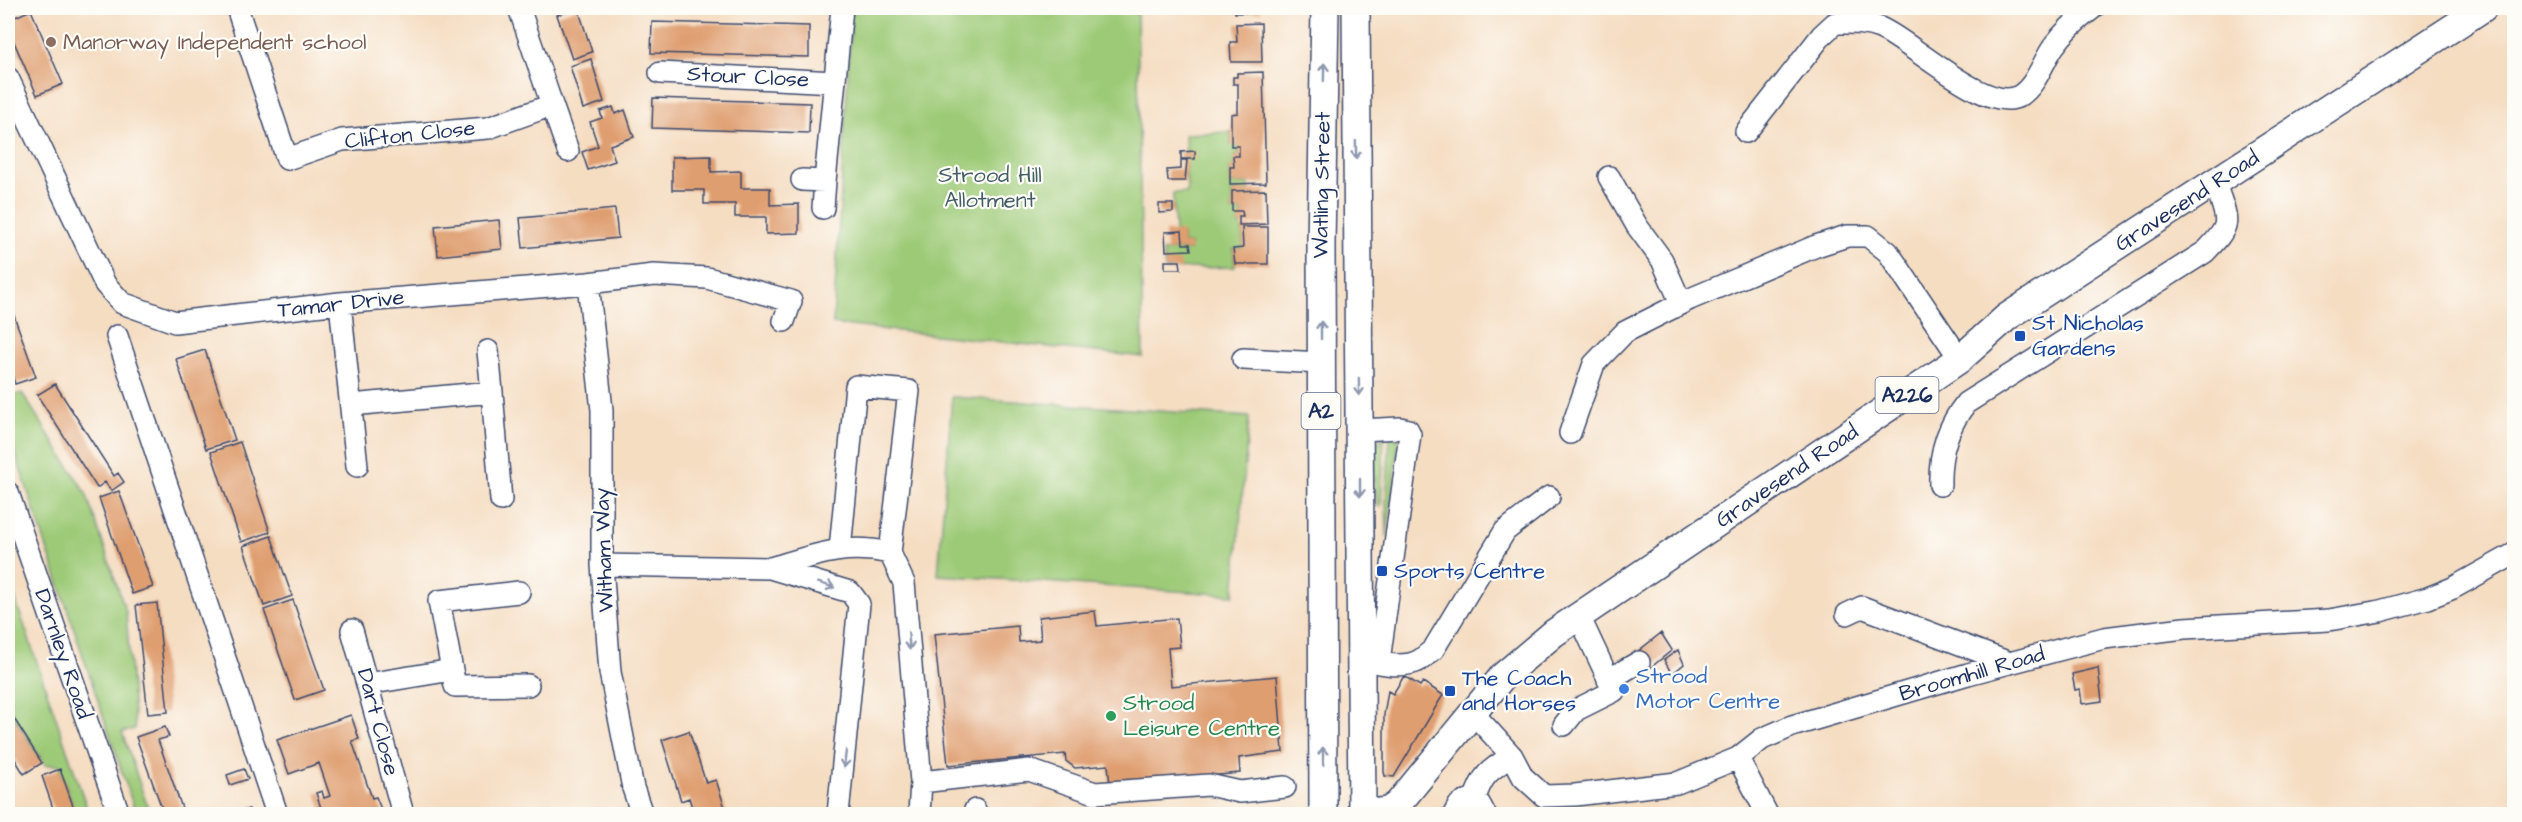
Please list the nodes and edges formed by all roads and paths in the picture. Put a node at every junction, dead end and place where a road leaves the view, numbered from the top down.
1 (237, 8) edge
2 (519, 8) edge
3 (842, 8) edge
4 (1325, 8) edge
5 (1356, 8) edge
6 (2093, 8) edge
7 (2483, 8) edge
8 (660, 72) dead end
9 (8, 78) edge
10 (835, 82) junction
11 (552, 105) junction
12 (1746, 132) dead end
13 (568, 151) dead end
14 (1609, 177) dead end
15 (802, 180) dead end
16 (825, 181) junction
17 (2215, 183) junction
18 (1357, 204) junction
19 (823, 208) dead end
20 (588, 283) junction
21 (339, 303) junction
22 (1681, 303) junction
23 (784, 321) dead end
24 (117, 336) dead end
25 (488, 351) dead end
26 (1243, 359) dead end
27 (1960, 359) junction
28 (1322, 363) junction
29 (492, 392) junction
30 (351, 405) junction
31 (1360, 430) junction
32 (1570, 433) dead end
33 (357, 466) dead end
34 (1940, 485) dead end
35 (8, 493) edge
36 (1549, 498) dead end
37 (501, 500) dead end
38 (840, 549) junction
39 (890, 553) junction
40 (2514, 554) edge
41 (602, 565) junction
42 (770, 568) junction
43 (519, 592) dead end
44 (1847, 615) dead end
45 (1579, 616) junction
46 (352, 630) dead end
47 (1322, 647) junction
48 (1639, 662) dead end
49 (1367, 663) junction
50 (2010, 663) junction
51 (452, 670) junction
52 (1608, 680) junction
53 (367, 684) junction
54 (528, 685) dead end
55 (1472, 712) junction
56 (1564, 725) dead end
57 (1512, 756) junction
58 (1738, 759) junction
59 (921, 782) junction
60 (1285, 786) dead end
61 (1480, 808) edge
62 (119, 814) edge
63 (277, 814) edge
64 (403, 814) edge
65 (642, 814) edge
66 (838, 814) edge
67 (919, 814) edge
68 (1323, 814) edge
69 (1362, 814) edge
70 (1454, 814) edge
71 (1767, 814) edge

1 - 11 street, Clifton Close
2 - 11 street
3 - 10 street, Stour Close
28 -> 4 main road, Watling Street / A2
5 -> 18 main road, Watling Street / A2
6 - 12 street
7 - 17 main road, Gravesend Road / A226
8 - 10 street, Stour Close
9 - 21 street, Tamar Drive
10 - 16 street, Stour Close
11 - 13 street
14 - 22 street
15 - 16 street
16 - 19 street, Stour Close
17 - 27 main road, Gravesend Road / A226
17 - 34 street
18 - 28 main road, Watling Street
18 -> 31 main road, Watling Street / A2
20 - 21 street, Tamar Drive
20 - 23 street, Tamar Drive
20 - 41 street, Witham Way
21 - 30 street
22 - 27 street
22 - 32 street
24 - 63 street
25 - 29 street
26 - 28 street
27 - 45 main road, Gravesend Road / A226
28 - 47 main road, Watling Street / A2
29 - 30 street
29 - 37 street
30 - 33 street
31 - 47 main road, Watling Street
31 -> 49 main road, Watling Street / A2
31 - 49 street, Watling Street
35 - 62 street, Darnley Road
36 - 49 street
38 - 39 street
38 - 39 street
38 - 42 street
39 -> 59 street
40 - 50 street, Broomhill Road
41 - 42 street
41 - 65 street, Witham Way
42 -> 66 street
43 - 51 street
44 - 50 street
45 - 52 street
45 - 55 main road, Gravesend Road / A226
46 - 53 street, Dart Close
68 -> 47 main road, Watling Street / A2
48 - 52 street
49 - 69 main road, Watling Street / A2
50 - 58 street, Broomhill Road
51 - 53 street
51 - 54 street
52 - 56 street
53 - 64 street, Dart Close
55 - 57 street, Broomhill Road
55 - 69 main road, Gravesend Road / A226
57 - 58 street, Broomhill Road
57 - 61 street
58 - 71 street
59 - 60 street
59 - 67 street
61 - 70 street

